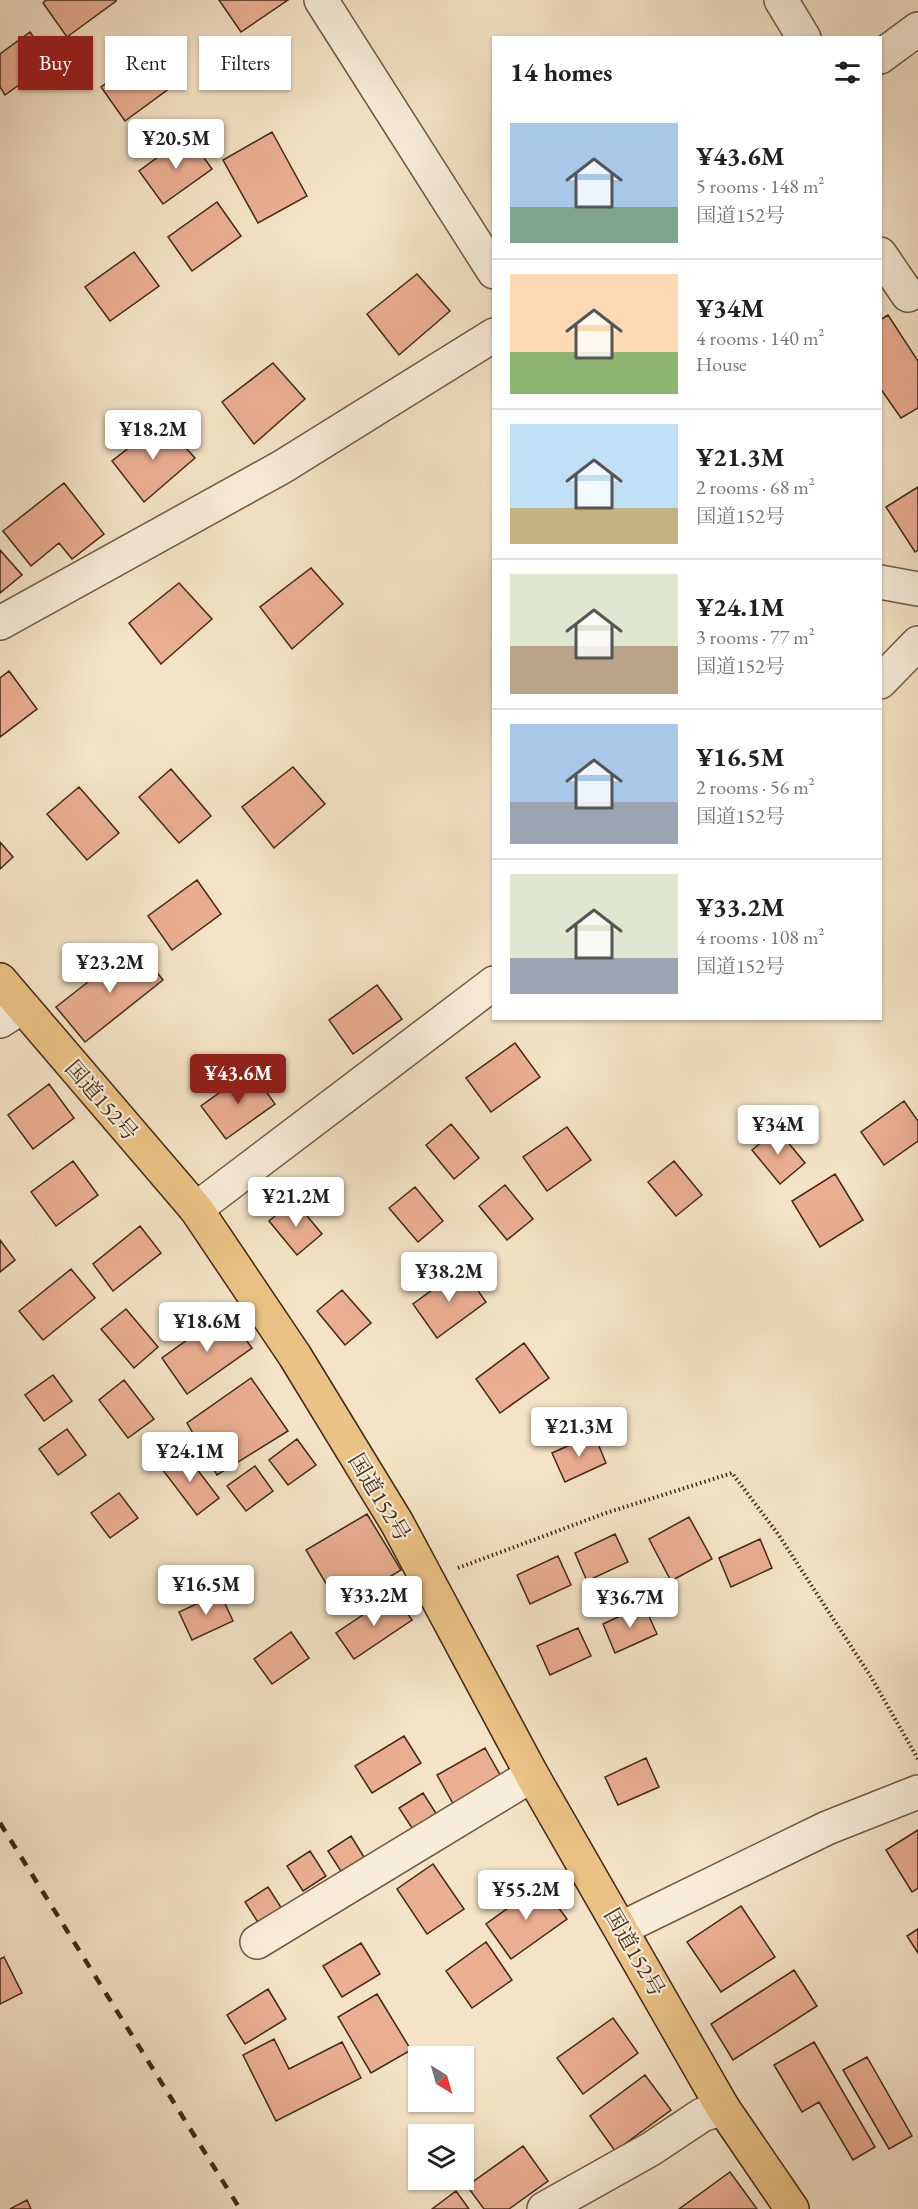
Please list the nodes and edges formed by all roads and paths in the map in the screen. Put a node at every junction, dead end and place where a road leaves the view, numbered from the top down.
1 (321, 0) edge
2 (781, 0) edge
3 (918, 29) edge
4 (803, 36) edge
5 (882, 56) edge
6 (882, 257) edge
7 (492, 269) edge
8 (908, 295) dead end
9 (492, 336) edge
10 (882, 582) edge
11 (918, 589) edge
12 (0, 622) edge
13 (918, 643) edge
14 (882, 680) edge
15 (0, 980) edge
16 (492, 985) edge
17 (11, 1014) edge
18 (196, 1209) junction
19 (427, 1579) junction
20 (918, 1760) edge
21 (532, 1775) junction
22 (918, 1792) edge
23 (622, 1929) junction
24 (257, 1942) dead end
25 (723, 2108) junction
26 (544, 2209) edge
27 (792, 2209) edge

1 - 7 street
2 - 4 street
3 - 5 street
6 - 8 street
9 - 12 street
10 - 11 street
13 - 14 street
15 - 17 highway, 国道152号
16 - 18 street
17 - 18 highway, 国道152号
18 - 19 highway, 国道152号
19 - 20 path
19 - 21 highway, 国道152号
21 - 23 highway, 国道152号
21 - 24 street
22 - 23 street
23 - 25 highway, 国道152号
25 - 26 street
25 - 27 highway, 国道152号

